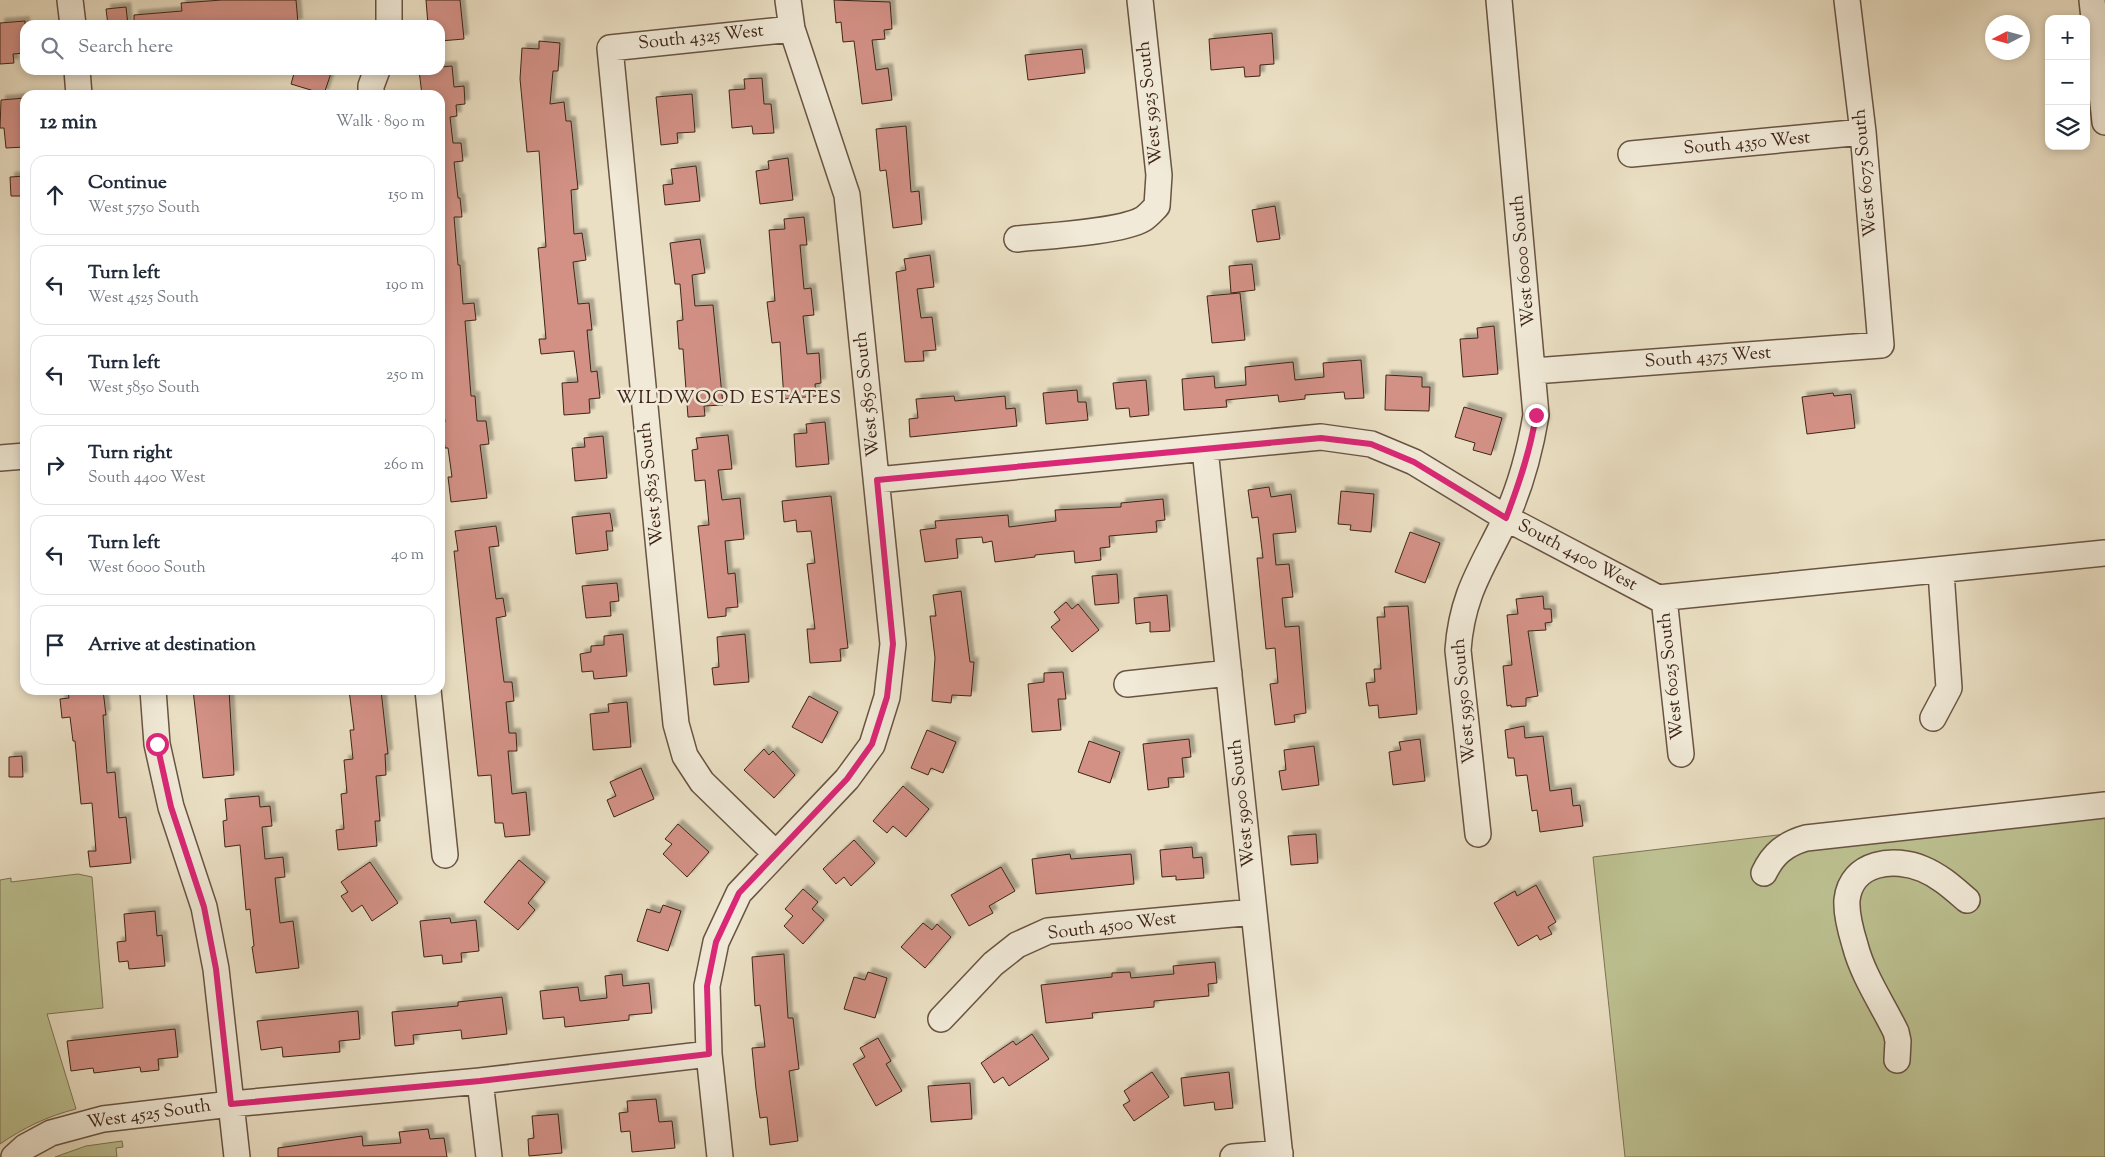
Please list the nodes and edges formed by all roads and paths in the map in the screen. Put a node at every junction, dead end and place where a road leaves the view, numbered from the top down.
1 (70, 0) edge
2 (389, 0) edge
3 (788, 0) edge
4 (1140, 0) edge
5 (1499, 0) edge
6 (1847, 0) edge
7 (2092, 0) edge
8 (72, 20) edge
9 (389, 20) edge
10 (792, 29) junction
11 (610, 48) joint
12 (78, 75) edge
13 (375, 75) edge
14 (79, 90) edge
15 (371, 90) edge
16 (2105, 122) edge
17 (1863, 132) junction
18 (1631, 154) dead end
19 (1017, 239) dead end
20 (1882, 345) joint
21 (1534, 371) junction
22 (1205, 448) junction
23 (20, 456) edge
24 (0, 458) edge
25 (877, 480) junction
26 (1506, 518) junction
27 (2105, 554) edge
28 (1941, 572) junction
29 (1664, 598) junction
30 (1229, 673) junction
31 (1128, 684) dead end
32 (153, 695) edge
33 (429, 695) edge
34 (1933, 718) dead end
35 (1681, 754) dead end
36 (2105, 805) edge
37 (1478, 834) dead end
38 (445, 854) dead end
39 (776, 854) junction
40 (1764, 873) dead end
41 (1967, 900) dead end
42 (1254, 912) junction
43 (940, 1019) dead end
44 (709, 1054) junction
45 (1897, 1060) dead end
46 (480, 1081) junction
47 (231, 1104) junction
48 (1280, 1155) edge
49 (14, 1157) edge
50 (237, 1157) edge
51 (488, 1157) edge
52 (720, 1157) edge
53 (1233, 1157) edge

1 - 8 street
2 - 9 street
3 - 10 street, West 5850 South
4 - 19 street, West 5925 South
5 - 21 street, West 6000 South
6 - 17 street, West 6075 South
7 - 16 street
10 - 11 street, South 4325 West
10 - 25 street, West 5850 South
11 - 39 street, West 5825 South
12 - 14 street
13 - 15 street
17 - 18 street, South 4350 West
17 - 20 street, West 6075 South
20 - 21 street, South 4375 West
21 - 26 street, West 6000 South
22 - 25 street, South 4400 West
22 - 26 street, South 4400 West
22 - 30 street, West 5900 South
23 - 24 street
25 - 39 street, West 5850 South
26 - 29 street, South 4400 West
26 - 37 street, West 5950 South
27 - 28 street, South 4400 West
28 - 29 street, South 4400 West
28 - 34 street
29 - 35 street, West 6025 South
30 - 31 street
30 - 42 street, West 5900 South
32 - 47 street
33 - 38 street
36 - 40 street
39 - 44 street, West 5850 South
41 - 45 street
42 - 43 street, South 4500 West
42 - 48 street, West 5900 South
44 - 46 street, West 4525 South
44 - 52 street, West 5850 South
46 - 47 street, West 4525 South
46 - 51 street
47 - 49 street, West 4525 South
47 - 50 street
48 - 53 street

